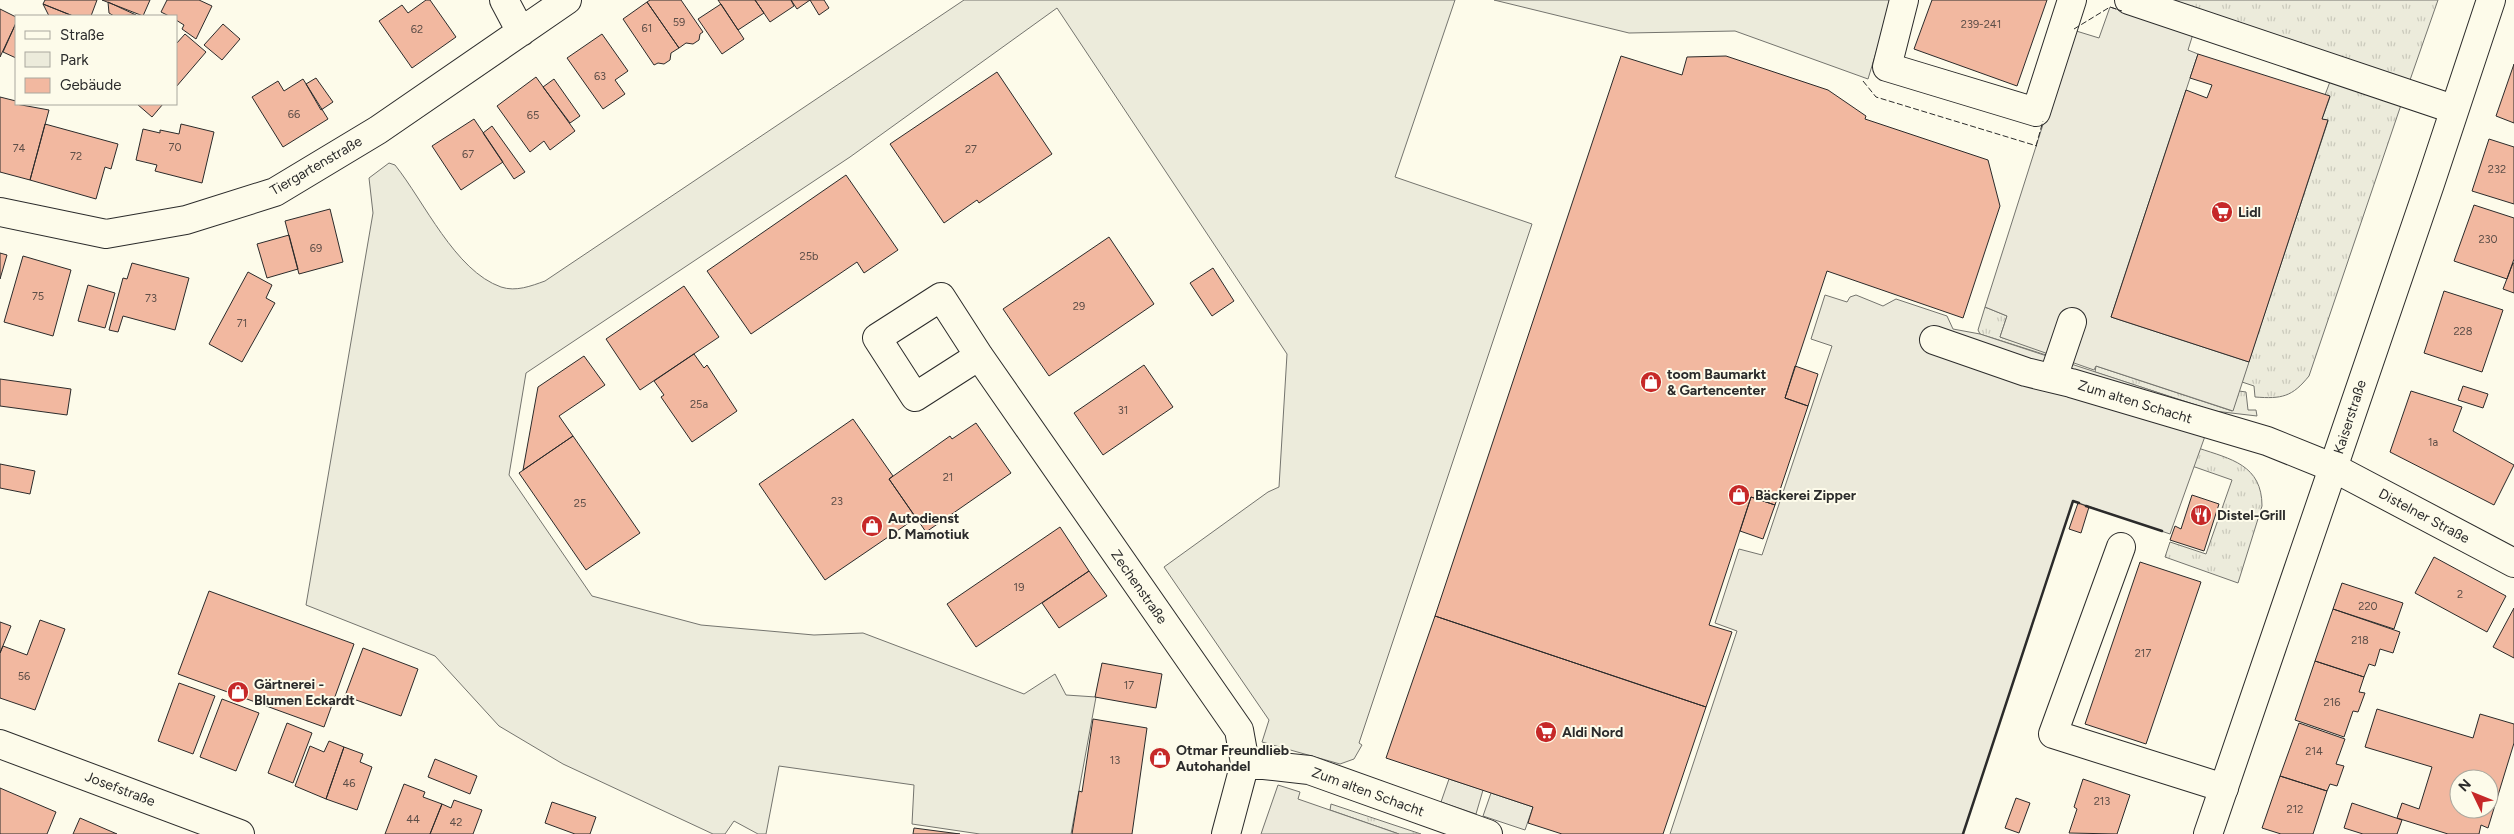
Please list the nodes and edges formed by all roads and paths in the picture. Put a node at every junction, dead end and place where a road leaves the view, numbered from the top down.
1 (504, 0) edge
2 (567, 0) edge
3 (1904, 0) edge
4 (2072, 0) edge
5 (2129, 0) edge
6 (2490, 0) edge
7 (520, 32) junction
8 (2453, 109) junction
9 (0, 212) edge
10 (2072, 322) dead end
11 (1934, 340) dead end
12 (979, 356) dead end
13 (2053, 378) junction
14 (2334, 468) junction
15 (2121, 547) dead end
16 (2514, 563) edge
17 (0, 746) edge
18 (1245, 763) junction
19 (2224, 788) junction
20 (240, 834) edge
21 (1226, 834) edge
22 (1488, 834) edge
23 (2208, 834) edge

1 - 7 street
2 - 7 street, Tiergartenstraße
3 - 4 street
5 - 8 street
6 - 8 street, Kaiserstraße
7 - 9 street, Tiergartenstraße
8 - 14 street, Kaiserstraße
10 - 13 street
11 - 13 street, Zum alten Schacht
12 - 18 street, Zechenstraße
13 - 14 street, Zum alten Schacht
14 - 16 street, Distelner Straße
14 - 19 street, Kaiserstraße
15 - 19 street
17 - 20 street, Josefstraße
18 - 21 street, Zechenstraße
18 - 22 street, Zum alten Schacht
19 - 23 street, Kaiserstraße

